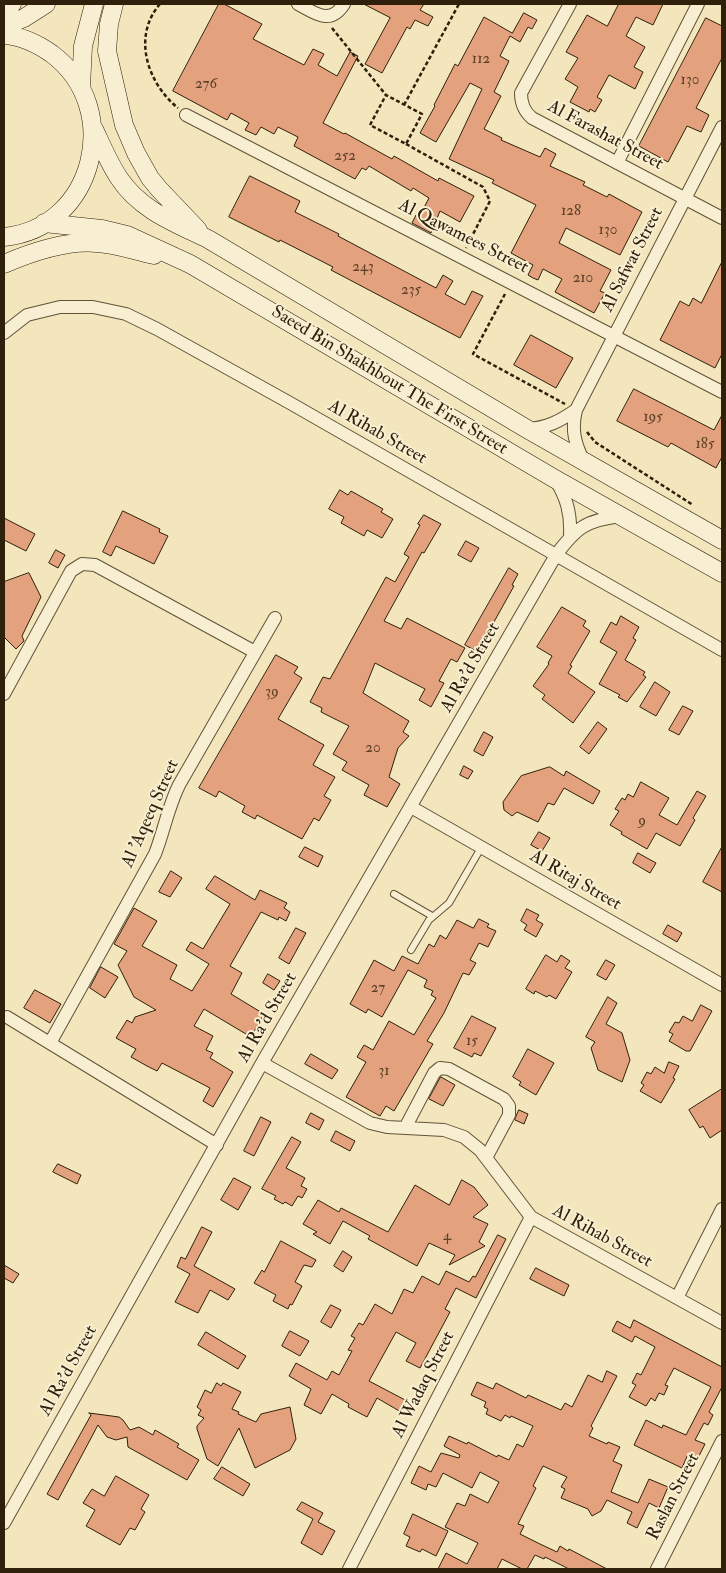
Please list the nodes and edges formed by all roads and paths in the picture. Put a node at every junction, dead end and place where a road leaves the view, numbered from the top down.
1 (12, 4) edge
2 (46, 4) edge
3 (94, 4) edge
4 (114, 4) edge
5 (160, 4) edge
6 (298, 4) edge
7 (344, 4) edge
8 (459, 4) edge
9 (570, 4) edge
10 (698, 4) edge
11 (4, 7) edge
12 (326, 16) junction
13 (4, 26) edge
14 (4, 35) edge
15 (82, 86) junction
16 (386, 95) junction
17 (404, 104) junction
18 (186, 115) joint
19 (722, 127) edge
20 (94, 129) junction
21 (406, 144) junction
22 (617, 162) junction
23 (685, 198) junction
24 (722, 218) edge
25 (44, 223) junction
26 (7, 237) edge
27 (208, 239) junction
28 (462, 256) junction
29 (4, 264) edge
30 (190, 264) junction
31 (4, 333) edge
32 (614, 335) junction
33 (722, 392) edge
34 (576, 410) junction
35 (527, 429) junction
36 (584, 462) junction
37 (555, 479) junction
38 (621, 516) junction
39 (570, 536) junction
40 (722, 540) edge
41 (556, 555) junction
42 (722, 573) edge
43 (275, 618) dead end
44 (722, 650) edge
45 (255, 652) junction
46 (4, 694) edge
47 (411, 807) junction
48 (482, 848) junction
49 (394, 894) dead end
50 (432, 916) junction
51 (411, 950) dead end
52 (722, 985) edge
53 (7, 1017) dead end
54 (50, 1042) junction
55 (262, 1063) junction
56 (406, 1128) junction
57 (217, 1145) junction
58 (486, 1158) junction
59 (722, 1209) edge
60 (531, 1217) junction
61 (677, 1298) junction
62 (722, 1323) edge
63 (722, 1441) edge
64 (4, 1522) edge
65 (349, 1569) edge
66 (657, 1569) edge

1 - 11 main road
2 - 13 main road
3 - 15 main road
4 - 27 main road
5 - 18 path
6 - 12 street
7 - 12 street
8 - 17 path
9 - 22 street, Al Farashat Street
10 - 22 street
12 - 16 path
14 - 15 main road
15 - 20 main road
16 - 17 path
16 - 21 path
17 - 21 path
18 - 28 street, Al Qawamees Street
19 - 23 street, Al Safwat Street
20 - 25 main road
20 - 27 main road, Saeed Bin Shakhbout The First Street
21 - 28 path
22 - 23 street, Al Farashat Street
23 - 24 street, Al Farashat Street
23 - 32 street, Al Safwat Street
25 - 26 main road
25 - 30 main road, Saeed Bin Shakhbout The First Street
27 - 35 main road, Saeed Bin Shakhbout The First Street
28 - 32 street, Al Qawamees Street
29 - 30 main road
30 - 37 main road, Saeed Bin Shakhbout The First Street
31 - 41 street, Al Rihab Street
32 - 33 street, Al Qawamees Street
32 - 34 street, Al Safwat Street
34 - 35 street
34 - 36 street, Al Safwat Street
35 - 36 main road, Saeed Bin Shakhbout The First Street
36 - 40 main road, Saeed Bin Shakhbout The First Street
37 - 38 main road, Saeed Bin Shakhbout The First Street
37 - 39 street
38 - 39 street, Al Ra'd Street
38 - 42 main road, Saeed Bin Shakhbout The First Street
39 - 41 street, Al Ra'd Street
41 - 44 street, Al Rihab Street
41 - 47 street, Al Ra'd Street
43 - 45 street, Al 'Aqeeq Street
45 - 46 street
45 - 54 street, Al 'Aqeeq Street
47 - 48 street, Al Ritaj Street
47 - 55 street, Al Ra'd Street
48 - 50 lane
48 - 52 street, Al Ritaj Street
49 - 50 lane
50 - 51 lane
53 - 54 street
54 - 57 street
55 - 56 street, Al Rihab Street
55 - 57 street, Al Ra'd Street
56 - 58 street, Al Rihab Street
56 - 58 street
57 - 64 street, Al Ra'd Street
58 - 60 street, Al Rihab Street
59 - 61 street
60 - 61 street, Al Rihab Street
60 - 65 street, Al Wadaq Street
61 - 62 street, Al Rihab Street
63 - 66 street, Raslan Street

